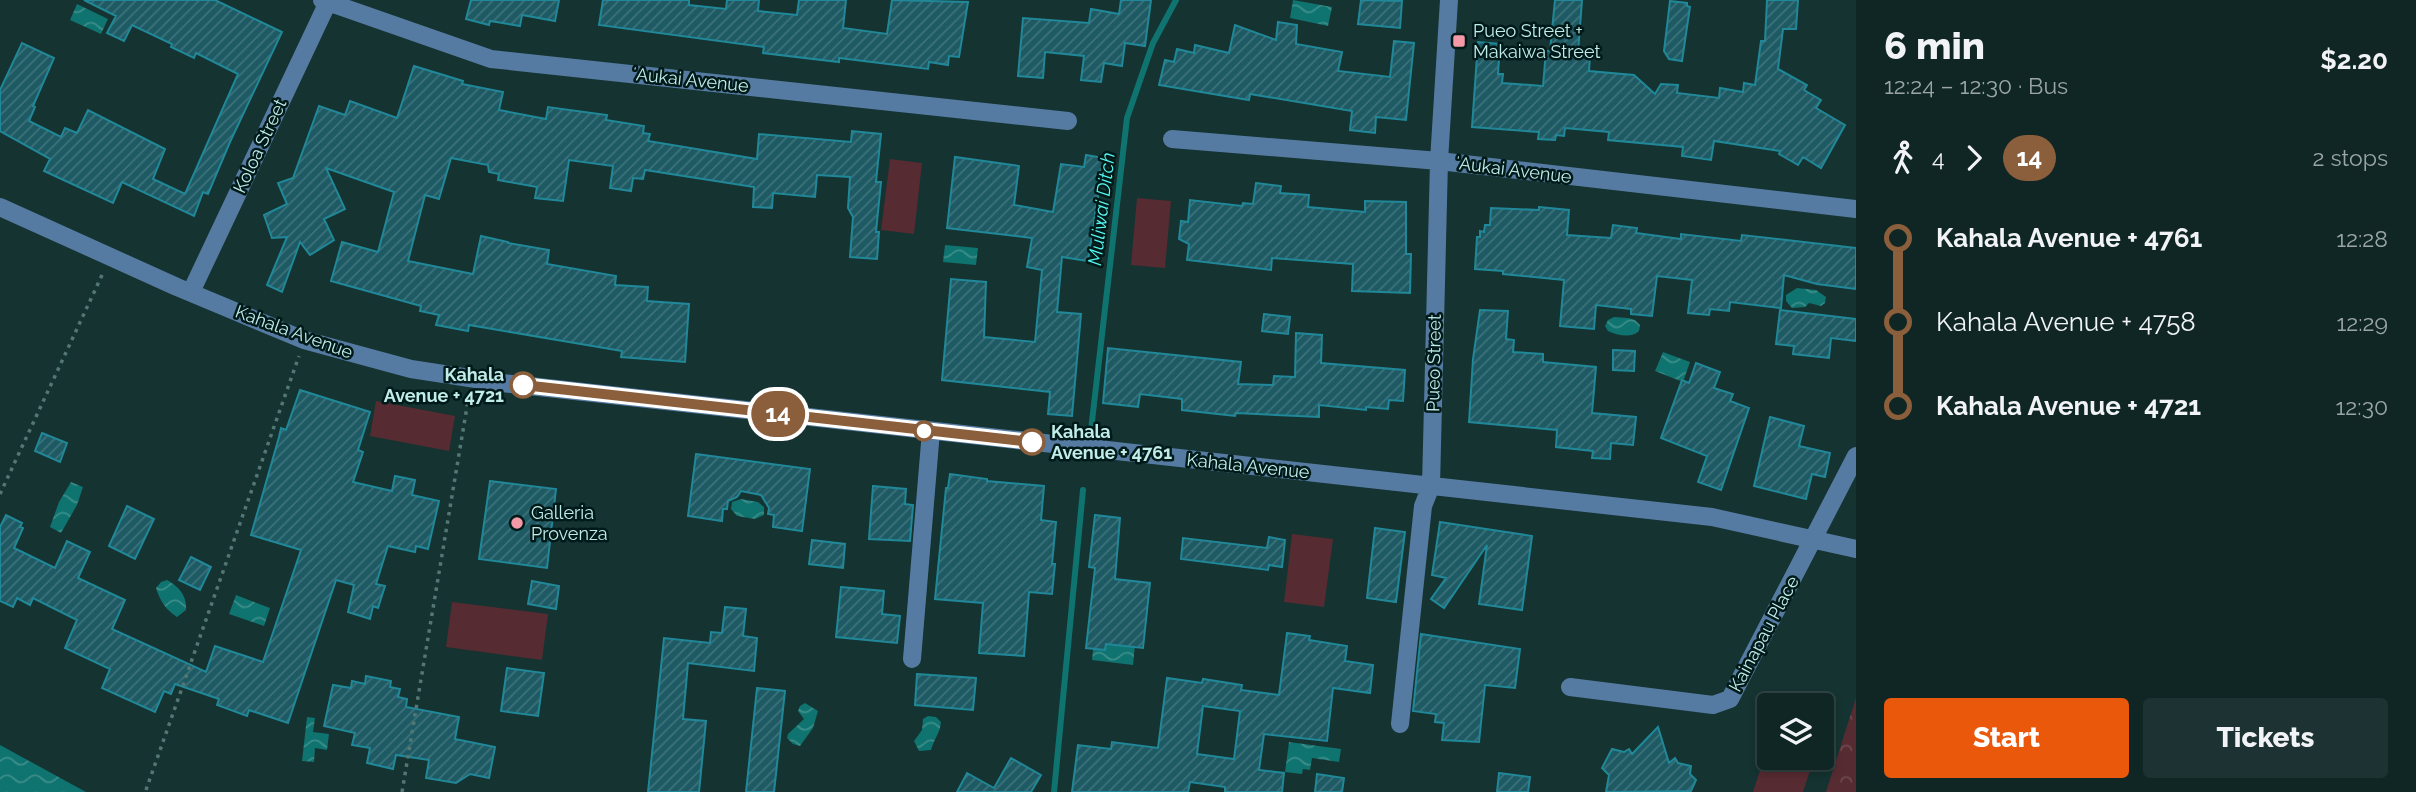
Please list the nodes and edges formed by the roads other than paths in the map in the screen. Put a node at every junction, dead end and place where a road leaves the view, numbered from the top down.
1 (1449, 0) edge
2 (326, 1) edge
3 (1068, 121) dead end
4 (1171, 138) dead end
5 (1439, 161) junction
6 (0, 207) edge
7 (1856, 209) edge
8 (191, 292) junction
9 (931, 431) junction
10 (1856, 456) edge
11 (1431, 486) junction
12 (1814, 538) junction
13 (1856, 549) edge
14 (912, 659) dead end
15 (1570, 687) dead end
16 (1400, 724) dead end

1 - 5 street, Pueo Street
2 - 3 street, ʻAukai Avenue
2 - 8 street, Koloa Street
4 - 5 street, ʻAukai Avenue
5 - 7 street, ʻAukai Avenue
5 - 11 street, Pueo Street
6 - 8 street, Kahala Avenue
8 - 9 street, Kahala Avenue
9 - 11 street, Kahala Avenue
9 - 14 street
10 - 12 street, Kainapau Place
11 - 12 street, Kahala Avenue
11 - 16 street, Pueo Street
12 - 13 street, Kahala Avenue
12 - 15 street, Kainapau Place

